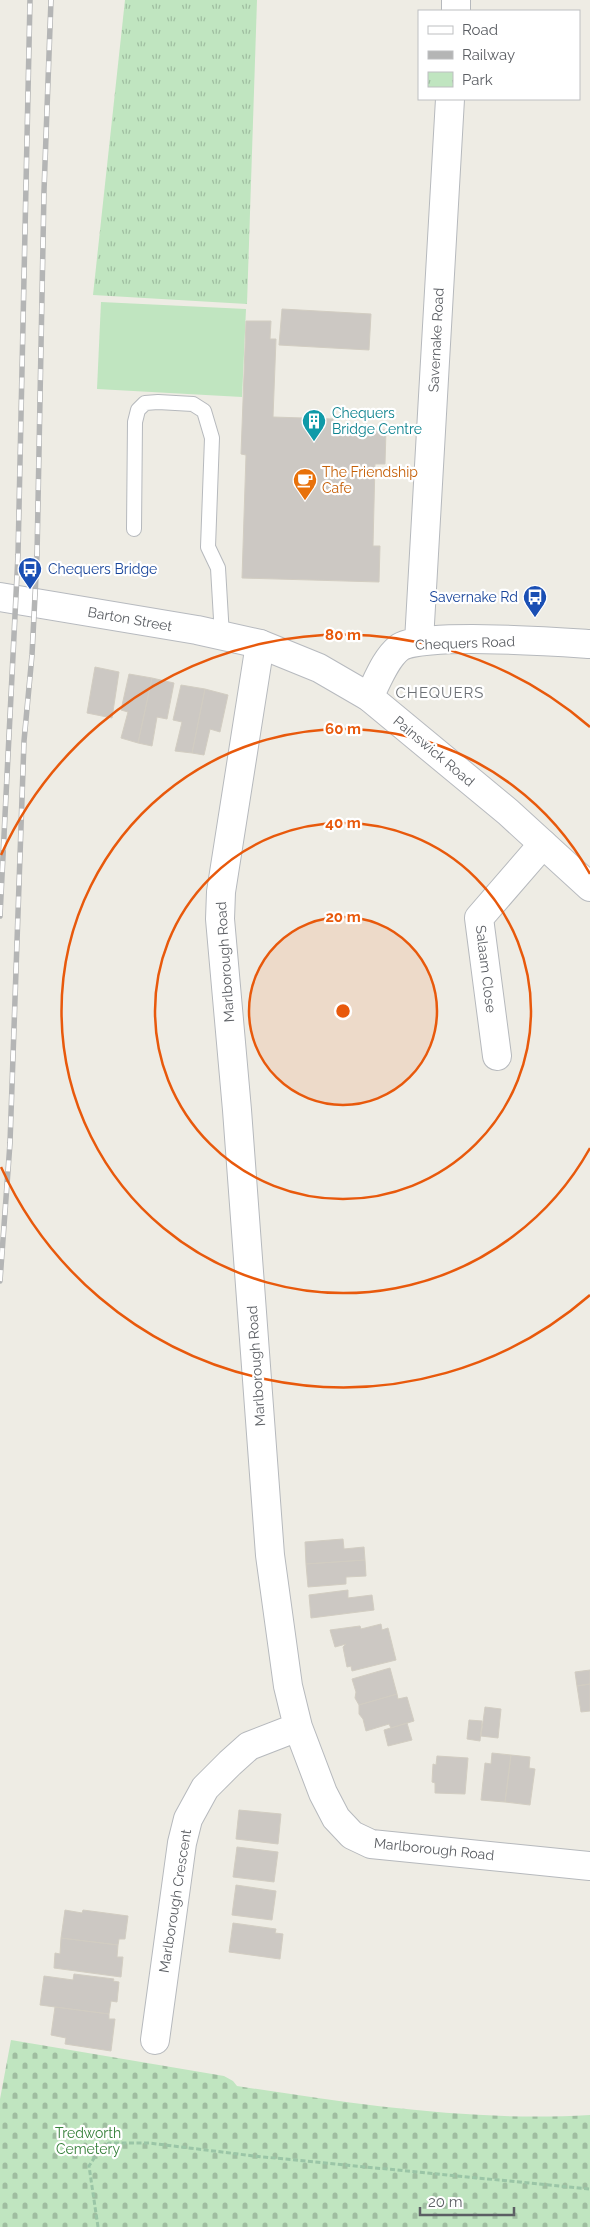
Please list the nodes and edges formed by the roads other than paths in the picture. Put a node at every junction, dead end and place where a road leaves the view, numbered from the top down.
1 (450, 100) edge
2 (134, 529) dead end
3 (0, 597) edge
4 (222, 636) junction
5 (419, 641) junction
6 (260, 644) junction
7 (590, 644) edge
8 (369, 697) junction
9 (543, 844) junction
10 (590, 887) edge
11 (497, 1056) dead end
12 (298, 1727) junction
13 (590, 1866) edge
14 (155, 2040) dead end

1 - 5 street, Savernake Road
2 - 4 lane
3 - 4 street, Barton Street
4 - 6 street, Barton Street
5 - 7 street, Chequers Road
5 - 8 street, Chequers Road
6 - 8 street, Painswick Road
6 - 12 street, Marlborough Road
8 - 9 street, Painswick Road
9 - 10 street, Painswick Road
9 - 11 street, Salaam Close
12 - 13 street, Marlborough Road
12 - 14 street, Marlborough Crescent

